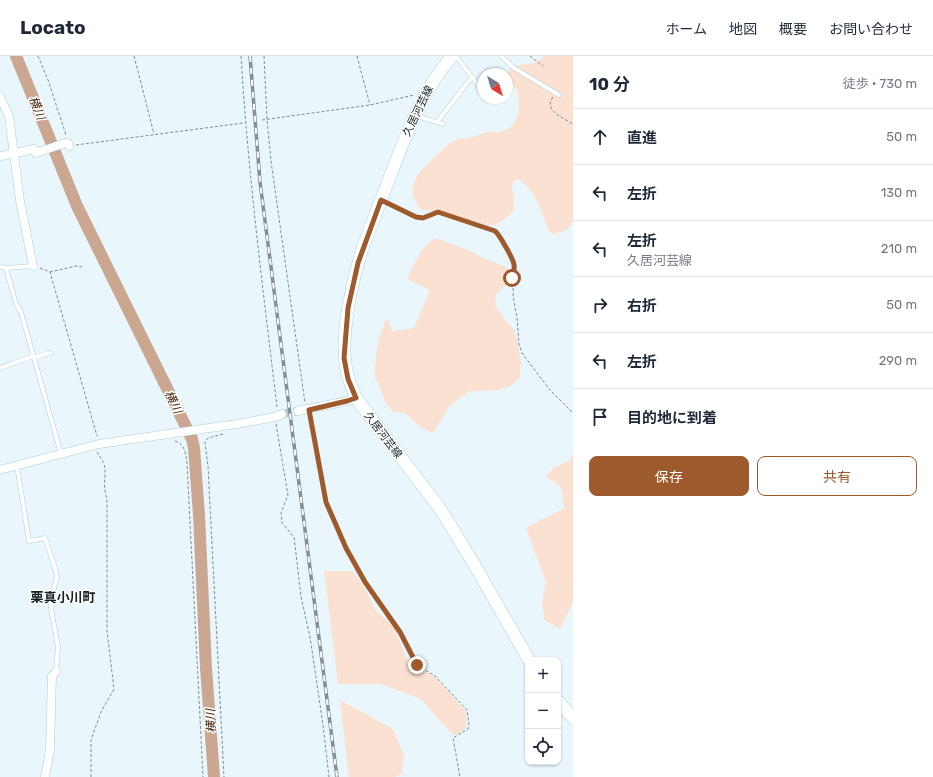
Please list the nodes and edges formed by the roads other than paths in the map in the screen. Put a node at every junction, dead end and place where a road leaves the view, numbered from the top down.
1 (452, 56) edge
2 (456, 56) edge
3 (501, 56) edge
4 (472, 77) junction
5 (477, 84) edge
6 (557, 94) road end
7 (0, 98) edge
8 (414, 115) junction
9 (437, 122) junction
10 (443, 124) dead end
11 (68, 144) road end
12 (15, 153) junction
13 (1, 157) edge
14 (33, 266) joint
15 (0, 267) edge
16 (6, 268) junction
17 (51, 353) dead end
18 (34, 357) junction
19 (0, 368) edge
20 (356, 398) junction
21 (304, 410) tunnel mouth
22 (279, 416) tunnel mouth
23 (61, 454) junction
24 (17, 465) junction
25 (0, 470) edge
26 (527, 657) edge
27 (56, 672) joint
28 (561, 705) edge
29 (573, 718) edge
30 (45, 777) edge

1 - 8 main road, 久居河芸線
2 - 4 lane
3 - 6 lane
4 - 5 lane
4 - 9 lane
7 - 12 street
8 - 9 lane
8 - 20 main road, 久居河芸線
9 - 10 lane
11 - 12 street
12 - 13 street
12 - 14 street
14 - 16 lane
15 - 16 lane
16 - 18 lane
17 - 18 lane
18 - 19 lane
18 - 23 lane
20 - 21 street
20 - 26 main road, 久居河芸線
22 - 23 street
23 - 24 street
24 - 25 street
24 - 27 lane
27 - 30 street
28 - 29 main road

